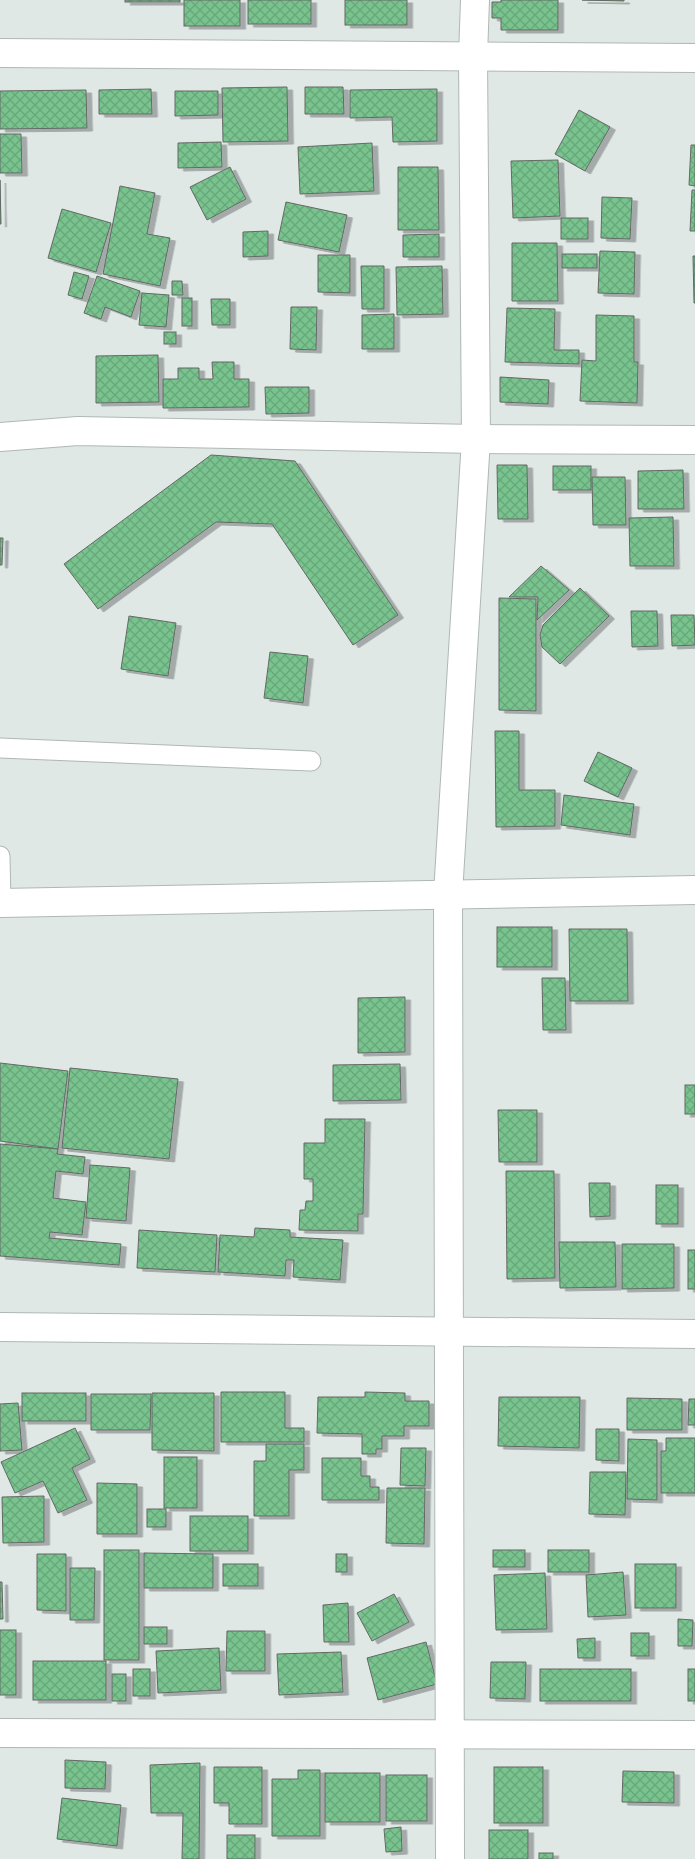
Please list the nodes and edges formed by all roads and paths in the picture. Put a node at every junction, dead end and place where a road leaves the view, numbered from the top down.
1 (475, 0) edge
2 (0, 53) edge
3 (473, 56) junction
4 (695, 58) edge
5 (0, 437) edge
6 (476, 439) junction
7 (695, 440) edge
8 (0, 748) edge
9 (310, 761) dead end
10 (0, 856) edge
11 (695, 890) edge
12 (448, 894) junction
13 (0, 903) edge
14 (0, 1327) edge
15 (449, 1332) junction
16 (695, 1334) edge
17 (0, 1733) edge
18 (450, 1735) junction
19 (695, 1735) edge
20 (450, 1859) edge

1 - 3 street
2 - 3 street
3 - 4 street
3 - 6 street
5 - 6 street
6 - 7 street
6 - 12 street
8 - 9 lane
10 - 13 lane
11 - 12 street
12 - 13 street
12 - 15 street
14 - 15 street
15 - 16 street
15 - 18 street
17 - 18 street
18 - 19 street
18 - 20 street

